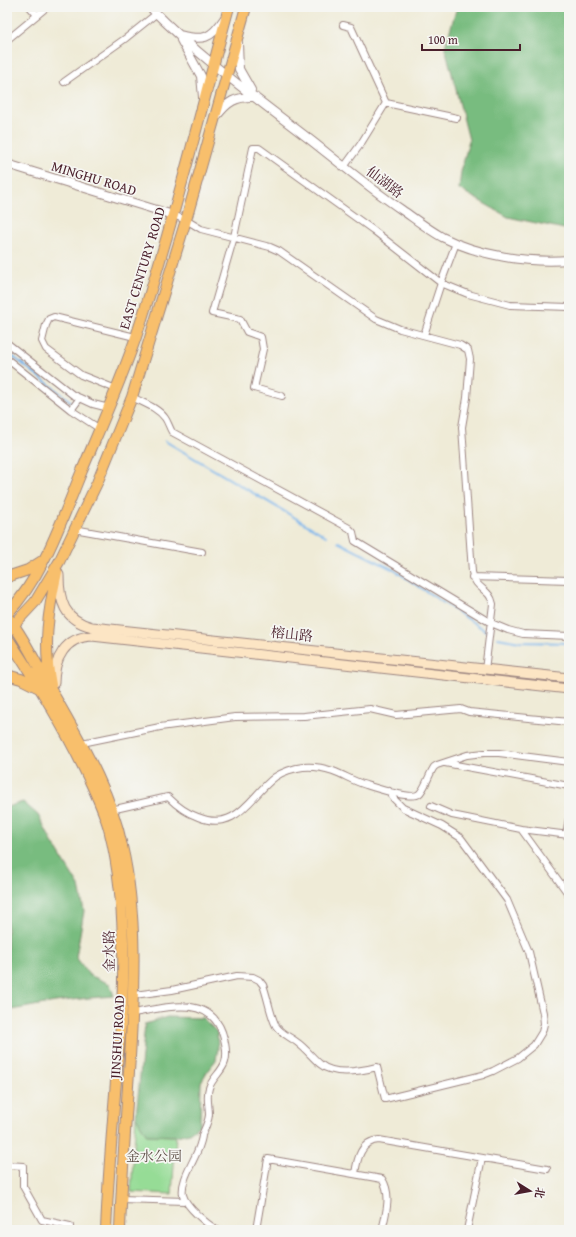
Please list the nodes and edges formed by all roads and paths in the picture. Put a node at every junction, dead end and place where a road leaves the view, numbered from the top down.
1 (30, 7) edge
2 (48, 7) edge
3 (150, 7) edge
4 (246, 7) edge
5 (228, 11) edge
6 (156, 14) junction
7 (37, 16) junction
8 (343, 25) dead end
9 (178, 34) junction
10 (238, 39) junction
11 (7, 40) edge
12 (213, 65) junction
13 (227, 76) junction
14 (64, 82) dead end
15 (256, 97) junction
16 (203, 101) junction
17 (386, 103) junction
18 (216, 117) junction
19 (457, 118) dead end
20 (7, 164) edge
21 (344, 167) junction
22 (173, 215) junction
23 (186, 220) junction
24 (234, 237) junction
25 (456, 243) junction
26 (569, 260) edge
27 (441, 283) junction
28 (569, 307) edge
29 (424, 335) junction
30 (135, 338) junction
31 (7, 343) edge
32 (7, 359) edge
33 (116, 389) junction
34 (282, 396) dead end
35 (80, 398) junction
36 (132, 398) junction
37 (109, 408) junction
38 (71, 410) junction
39 (100, 429) junction
40 (74, 529) junction
41 (202, 552) dead end
42 (44, 560) junction
43 (59, 562) junction
44 (472, 576) junction
45 (7, 577) edge
46 (569, 580) edge
47 (7, 615) edge
48 (491, 623) junction
49 (11, 629) edge
50 (569, 636) edge
51 (7, 637) edge
52 (485, 670) junction
53 (7, 675) edge
54 (569, 678) edge
55 (39, 688) junction
56 (569, 688) edge
57 (54, 695) junction
58 (569, 722) edge
59 (82, 743) junction
60 (569, 762) edge
61 (443, 763) junction
62 (569, 786) edge
63 (389, 791) junction
64 (432, 806) dead end
65 (111, 810) junction
66 (569, 818) edge
67 (521, 829) junction
68 (567, 835) edge
69 (569, 895) edge
70 (134, 995) junction
71 (133, 1012) junction
72 (482, 1158) junction
73 (7, 1165) edge
74 (547, 1169) dead end
75 (355, 1174) junction
76 (121, 1199) junction
77 (186, 1201) junction
78 (70, 1230) edge
79 (106, 1230) edge
80 (120, 1230) edge
81 (217, 1230) edge
82 (256, 1230) edge
83 (382, 1230) edge
84 (467, 1230) edge

1 - 7 street
2 - 7 street
3 - 6 street, 仙湖路
4 - 10 main road, EAST CENTURY ROAD
5 - 9 street
5 - 12 main road, EAST CENTURY ROAD
6 - 9 street, 仙湖路
6 - 14 street
7 - 11 street
8 - 17 street
9 - 12 street, 仙湖路
9 - 16 street
10 - 13 main road, EAST CENTURY ROAD
10 - 15 street
12 - 13 street, 仙湖路
12 - 16 main road, EAST CENTURY ROAD
13 - 15 street, 仙湖路
13 - 18 main road, EAST CENTURY ROAD
15 - 18 street
15 - 21 street, 仙湖路
16 - 22 main road, EAST CENTURY ROAD
17 - 19 street
17 - 21 street
18 - 23 main road, EAST CENTURY ROAD
20 - 22 street, MINGHU ROAD
21 - 25 street, 仙湖路
22 - 23 street
22 - 30 main road, EAST CENTURY ROAD
23 - 24 street
23 - 36 main road, EAST CENTURY ROAD
24 - 27 street
24 - 29 street
24 - 34 street
25 - 26 street, 仙湖路
25 - 27 street
27 - 28 street
27 - 29 street
29 - 44 street
30 - 33 main road, EAST CENTURY ROAD
30 - 33 street
31 - 35 street
32 - 38 street
33 - 37 main road, EAST CENTURY ROAD
35 - 37 street
35 - 38 street
36 - 40 main road, EAST CENTURY ROAD
36 - 48 street
37 - 39 main road, EAST CENTURY ROAD
38 - 39 street
39 - 42 main road, EAST CENTURY ROAD
40 - 41 street
40 - 43 main road, EAST CENTURY ROAD
42 - 45 main road
42 - 47 main road, EAST CENTURY ROAD
43 - 49 main road
43 - 52 main road, 榕山路
43 - 57 main road
44 - 46 street
44 - 48 street
47 - 49 main road, JINSHUI ROAD
48 - 50 street
48 - 52 street
49 - 57 main road, JINSHUI ROAD
51 - 55 main road, 金水路
52 - 54 main road, 榕山路
53 - 55 main road
55 - 79 main road, 金水路
56 - 57 main road, 榕山路
57 - 59 main road, JINSHUI ROAD
58 - 59 street
59 - 65 main road, JINSHUI ROAD
60 - 61 street
61 - 62 street
61 - 63 street
63 - 65 street
63 - 70 street
64 - 67 street
65 - 70 main road, JINSHUI ROAD
66 - 68 street
67 - 68 street
67 - 69 street
70 - 71 main road, JINSHUI ROAD
71 - 76 main road, JINSHUI ROAD
71 - 77 street
72 - 74 street
72 - 75 street
72 - 84 street
73 - 78 street
75 - 82 street
75 - 83 street
76 - 77 street
76 - 80 main road, JINSHUI ROAD
77 - 81 street

